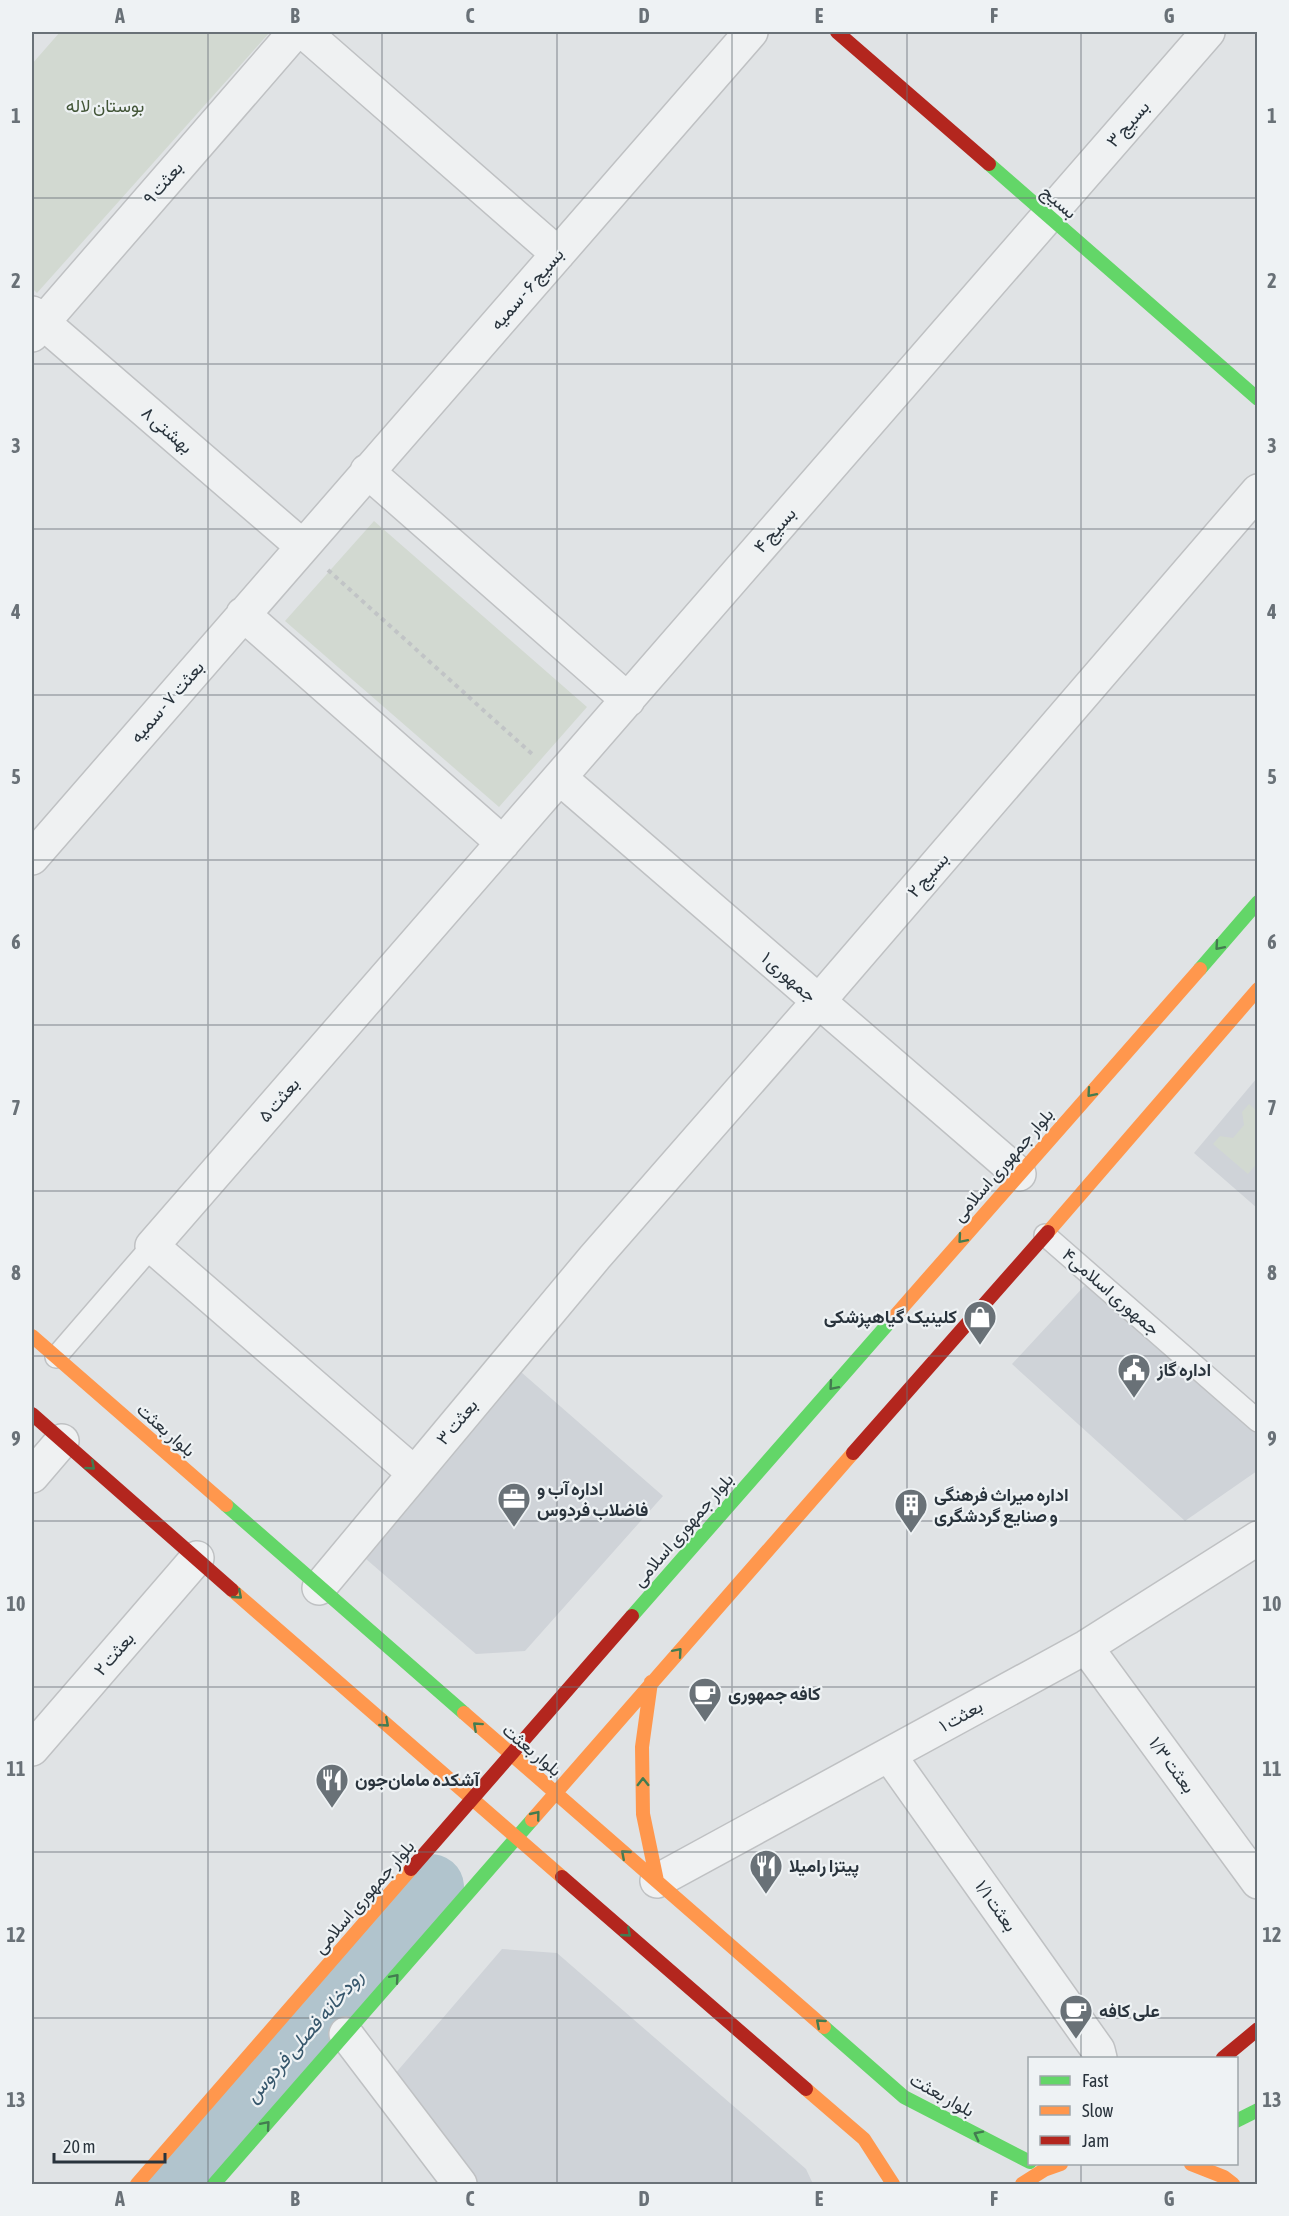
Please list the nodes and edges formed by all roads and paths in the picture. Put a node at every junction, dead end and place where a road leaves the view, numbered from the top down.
1 (295, 32) edge
2 (304, 32) edge
3 (752, 32) edge
4 (837, 32) edge
5 (1208, 32) edge
6 (1048, 216) junction
7 (558, 254) junction
8 (35, 323) edge
9 (1257, 399) edge
10 (367, 471) junction
11 (1257, 491) edge
12 (302, 546) junction
13 (243, 614) junction
14 (628, 700) junction
15 (560, 778) junction
16 (503, 843) junction
17 (32, 858) edge
18 (1257, 902) edge
19 (1257, 990) edge
20 (818, 1002) junction
21 (1019, 1174) junction
22 (1045, 1235) junction
23 (152, 1246) junction
24 (595, 1257) joint
25 (32, 1336) edge
26 (56, 1358) junction
27 (32, 1414) edge
28 (1257, 1421) edge
29 (62, 1441) junction
30 (414, 1473) junction
31 (32, 1476) edge
32 (1257, 1538) edge
33 (197, 1558) junction
34 (319, 1588) junction
35 (1086, 1647) junction
36 (651, 1682) junction
37 (32, 1749) edge
38 (510, 1755) junction
39 (889, 1755) junction
40 (555, 1792) junction
41 (473, 1800) junction
42 (517, 1838) junction
43 (657, 1881) junction
44 (1257, 1882) edge
45 (1257, 2029) edge
46 (346, 2034) junction
47 (1100, 2057) edge
48 (1224, 2057) edge
49 (1257, 2110) edge
50 (1238, 2120) edge
51 (1028, 2161) edge
52 (1035, 2165) edge
53 (1196, 2165) edge
54 (137, 2184) edge
55 (214, 2184) edge
56 (460, 2184) edge
57 (893, 2184) edge
58 (1022, 2184) edge
59 (1233, 2184) edge

1 - 8 street, بعثت ۹
2 - 7 street
3 - 7 street, بسیج ۶ - سمیه
4 - 6 main road, بسیج
5 - 6 street, بسیج ۳
6 - 9 main road, بسیج
6 - 14 street, بسیج ۴
7 - 10 street, بسیج ۶ - سمیه
8 - 12 street, بهشتی ۸
10 - 12 street, بسیج ۶ - سمیه
10 - 14 street
11 - 20 street, بسیج ۲
12 - 13 street, بعثت ۷ - سمیه
12 - 15 path
13 - 16 street
13 - 17 street, بعثت ۷ - سمیه
14 - 15 street, بسیج ۴
15 - 16 street, بسیج ۴
15 - 20 street, جمهوری ۱
16 - 23 street, بعثت ۵
18 -> 21 main road, بلوار جمهوری اسلامی
19 - 22 main road
20 - 21 street, جمهوری ۱
20 - 24 street, بسیج ۲
21 -> 38 main road, بلوار جمهوری اسلامی
22 - 28 lane, جمهوری اسلامی۴
36 -> 22 main road
23 - 26 lane, بعثت ۵
23 - 30 street
24 - 30 street, بعثت ۳
25 - 26 main road, بلوار بعثت
26 - 34 main road, بلوار بعثت
27 - 29 main road
29 - 31 street
29 -> 33 main road
30 - 34 street, بعثت ۳
32 - 35 street, بعثت ۱
33 - 37 street, بعثت ۲
33 -> 41 main road
38 -> 34 main road, بلوار بعثت
35 - 39 street, بعثت ۱
35 - 44 street, بعثت ۱/۳
36 - 40 main road
43 -> 36 main road
38 - 40 main road, بلوار بعثت
38 - 41 main road, بلوار جمهوری اسلامی
39 - 43 street, بعثت ۱
39 - 47 street, بعثت ۱/۱
42 -> 40 main road
43 -> 40 main road, بلوار بعثت
41 - 42 main road
41 - 54 main road, بلوار جمهوری اسلامی
46 -> 42 main road
42 -> 57 main road
51 -> 43 main road, بلوار بعثت
45 - 48 main road
55 -> 46 main road
46 - 56 street
49 - 50 main road
52 - 58 main road
53 - 59 main road

